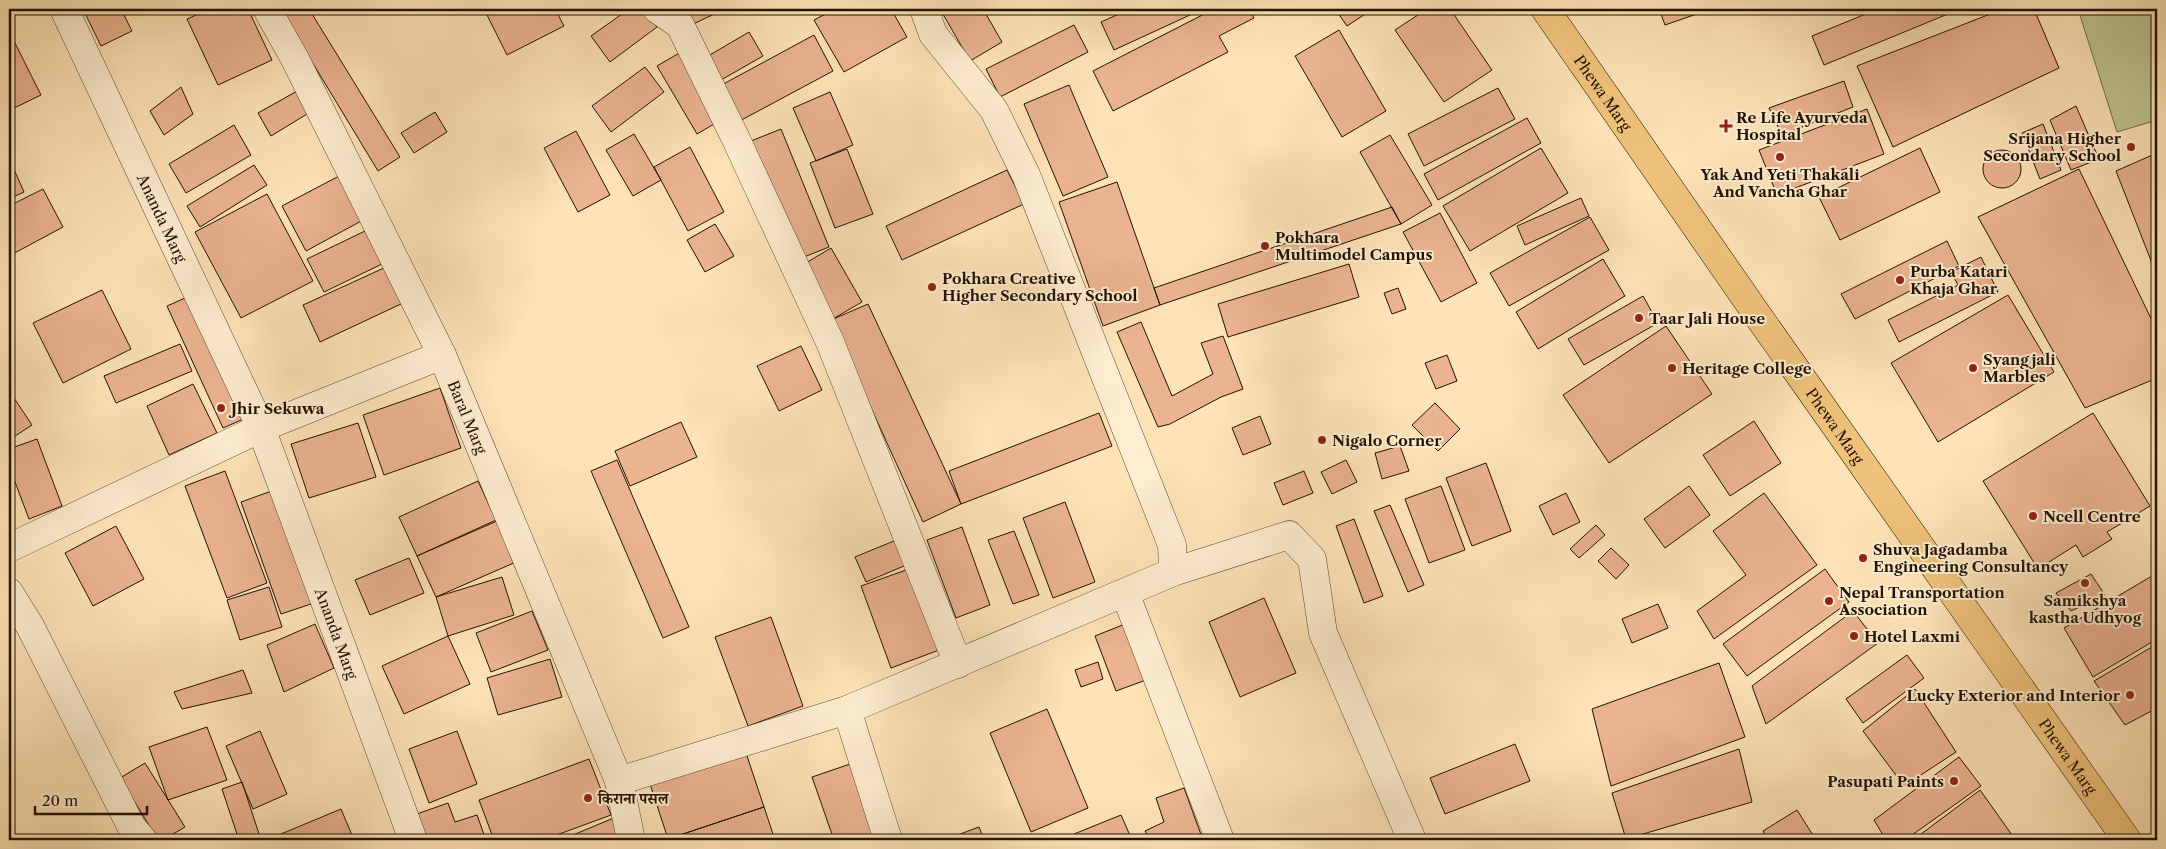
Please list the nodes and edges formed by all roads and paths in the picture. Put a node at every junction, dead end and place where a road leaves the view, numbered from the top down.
1 (64, 9) edge
2 (267, 9) edge
3 (656, 9) edge
4 (924, 9) edge
5 (1545, 9) edge
6 (442, 355) junction
7 (261, 428) junction
8 (9, 548) edge
9 (1174, 572) junction
10 (9, 592) edge
11 (1126, 593) junction
12 (958, 664) junction
13 (848, 710) junction
14 (619, 781) junction
15 (143, 840) edge
16 (413, 840) edge
17 (631, 840) edge
18 (888, 840) edge
19 (1220, 840) edge
20 (1412, 840) edge
21 (2127, 840) edge

1 - 7 street, Ananda Marg
2 - 6 street, Baral Marg
3 - 12 street
4 - 9 street
5 - 21 highway, Phewa Marg
6 - 7 street
6 - 14 street, Baral Marg
7 - 8 street
7 - 16 street, Ananda Marg
9 - 11 street
9 - 20 street
10 - 15 street
11 - 12 street
11 - 19 street
12 - 13 street
13 - 14 street
13 - 18 street
14 - 17 street, Baral Marg

